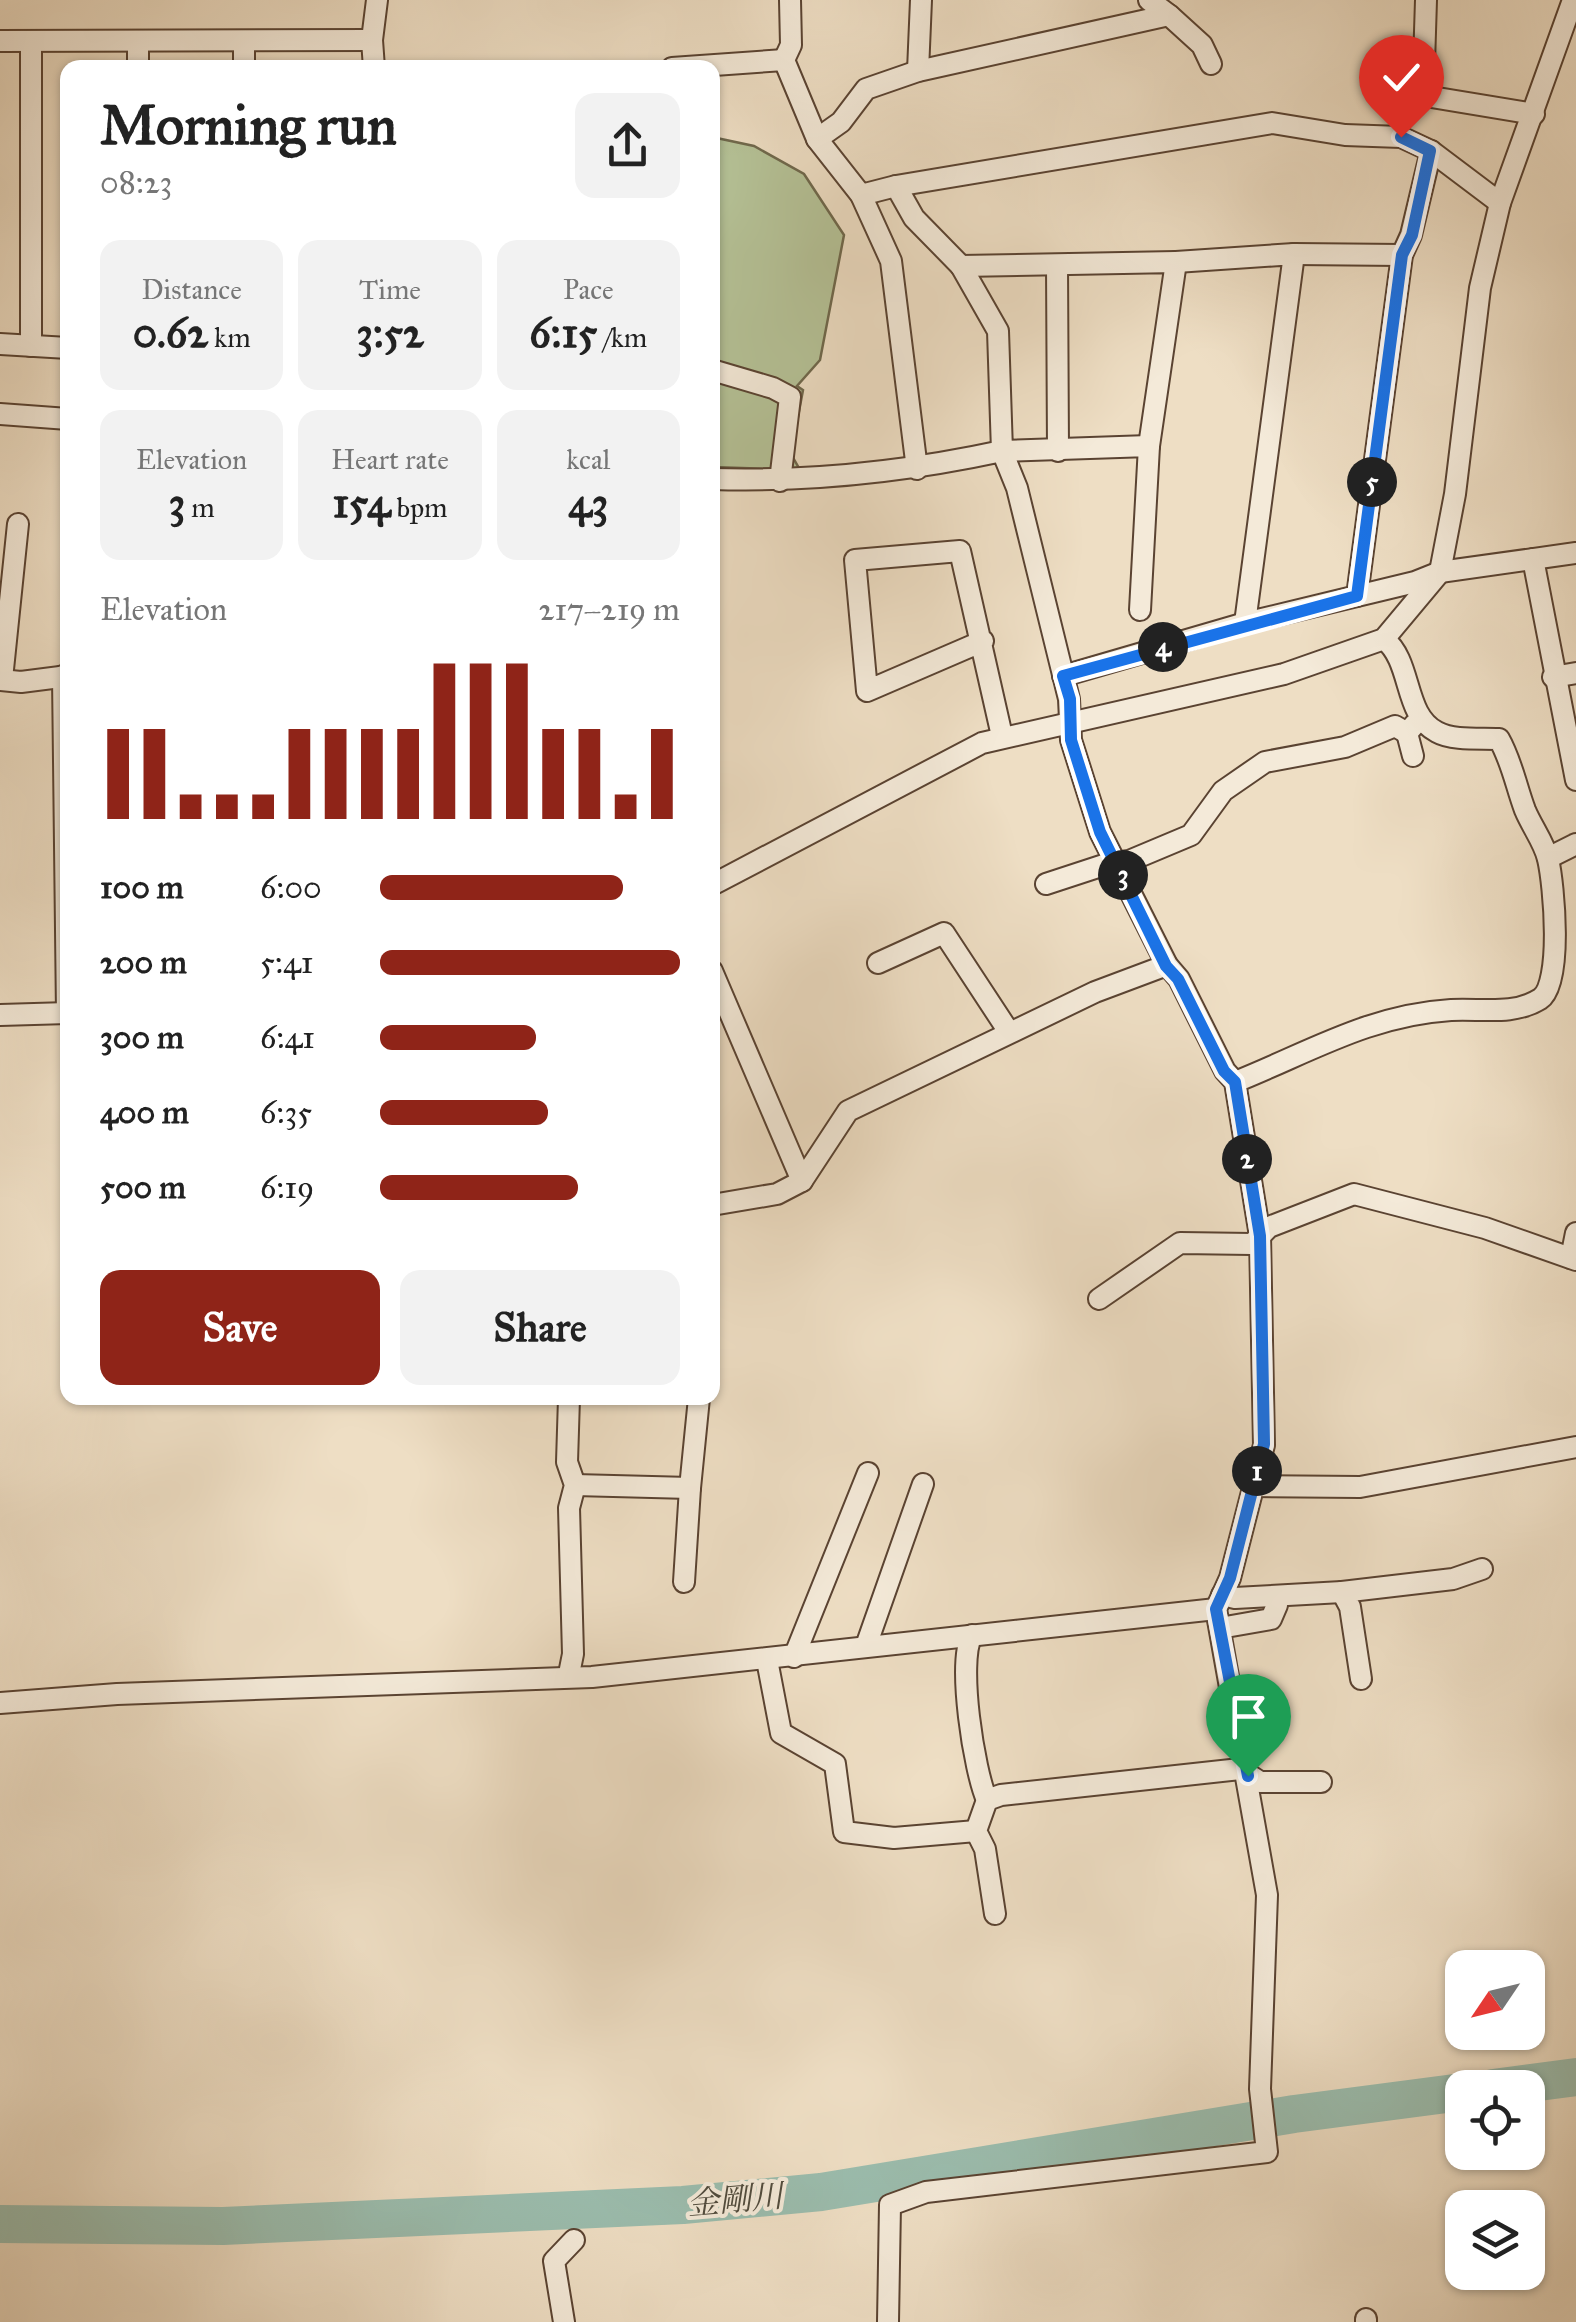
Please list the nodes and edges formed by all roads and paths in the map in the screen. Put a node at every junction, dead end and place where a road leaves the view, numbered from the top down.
1 (378, 0) edge
2 (790, 0) edge
3 (922, 0) edge
4 (1149, 0) edge
5 (1426, 0) edge
6 (1573, 0) edge
7 (1169, 15) junction
8 (138, 40) junction
9 (372, 40) junction
10 (0, 41) edge
11 (31, 41) junction
12 (244, 41) junction
13 (138, 60) edge
14 (244, 60) edge
15 (373, 60) edge
16 (784, 60) junction
17 (1211, 64) dead end
18 (720, 65) edge
19 (918, 72) junction
20 (1383, 89) dead end
21 (1424, 96) junction
22 (1534, 114) junction
23 (817, 140) junction
24 (1430, 151) junction
25 (896, 186) junction
26 (861, 194) junction
27 (1500, 203) junction
28 (1294, 254) junction
29 (1402, 255) junction
30 (1176, 262) junction
31 (1057, 264) junction
32 (961, 266) junction
33 (0, 344) edge
34 (31, 346) junction
35 (60, 348) edge
36 (720, 372) edge
37 (0, 414) edge
38 (60, 418) edge
39 (1149, 446) junction
40 (1002, 451) junction
41 (1058, 451) junction
42 (917, 469) junction
43 (720, 478) edge
44 (780, 481) junction
45 (18, 524) dead end
46 (1576, 553) edge
47 (1533, 559) junction
48 (1440, 572) junction
49 (1357, 596) junction
50 (1140, 610) dead end
51 (1245, 623) junction
52 (1384, 639) junction
53 (983, 641) junction
54 (1576, 673) edge
55 (1063, 676) junction
56 (60, 677) edge
57 (1553, 677) junction
58 (1, 679) edge
59 (1069, 720) junction
60 (1414, 726) junction
61 (1002, 736) junction
62 (1413, 756) dead end
63 (1576, 780) edge
64 (1576, 844) edge
65 (1548, 858) junction
66 (1116, 861) junction
67 (720, 881) edge
68 (1046, 884) dead end
69 (878, 963) dead end
70 (1166, 966) junction
71 (720, 991) edge
72 (60, 1013) edge
73 (0, 1015) edge
74 (1009, 1032) junction
75 (1235, 1082) junction
76 (802, 1182) junction
77 (720, 1204) edge
78 (1576, 1232) edge
79 (1260, 1236) junction
80 (1573, 1259) edge
81 (1098, 1299) dead end
82 (569, 1405) edge
83 (698, 1405) edge
84 (1576, 1447) edge
85 (868, 1473) dead end
86 (923, 1484) dead end
87 (575, 1486) junction
88 (1253, 1486) junction
89 (690, 1488) junction
90 (1482, 1568) dead end
91 (684, 1582) dead end
92 (1342, 1592) junction
93 (1276, 1597) junction
94 (1220, 1611) junction
95 (972, 1635) junction
96 (866, 1646) junction
97 (794, 1657) junction
98 (767, 1660) junction
99 (569, 1674) junction
100 (1360, 1679) dead end
101 (0, 1703) edge
102 (1248, 1776) junction
103 (1322, 1782) dead end
104 (988, 1800) junction
105 (976, 1831) junction
106 (995, 1914) dead end
107 (574, 2240) dead end
108 (564, 2322) edge
109 (888, 2322) edge

1 - 9 street
2 - 16 street
3 - 19 street
4 - 7 street
5 - 21 street
6 - 22 street
7 - 17 street
7 - 19 street
8 - 11 street
8 - 12 street
8 - 13 street
9 - 12 street
9 - 15 street
10 - 11 street
11 - 34 street
12 - 14 street
16 - 18 street
16 - 23 street
19 - 23 street
20 - 21 street
21 - 22 street
22 - 27 street
23 - 26 street
24 - 25 street
24 - 27 street
24 - 29 street
25 - 26 street
25 - 32 street
26 - 42 street
27 - 48 street
28 - 29 street
28 - 30 street
28 - 51 street
29 - 49 street
30 - 31 street
30 - 39 street
31 - 32 street
31 - 41 street
32 - 40 street
33 - 34 street
34 - 35 street
36 - 44 street
37 - 38 street
39 - 41 street
39 - 50 street
40 - 41 street
40 - 42 street
40 - 55 street
42 - 44 street
43 - 44 street
45 - 58 street
46 - 47 street
47 - 48 street
47 - 57 street
48 - 49 street
48 - 52 street
49 - 51 street
51 - 55 street
52 - 59 street
52 - 60 street
53 - 53 street
53 - 61 street
54 - 57 street
55 - 59 street
56 - 58 street
57 - 63 street
59 - 61 street
59 - 66 street
60 - 62 street
60 - 65 street
60 - 66 street
61 - 67 street
64 - 65 street
65 - 75 street
66 - 68 street
66 - 70 street
69 - 74 street
70 - 74 street
70 - 75 street
71 - 76 street
72 - 73 street
74 - 76 street
75 - 79 street
76 - 77 street
78 - 80 street
79 - 80 street
79 - 81 street
79 - 88 street
82 - 87 street
83 - 89 street
84 - 88 street
85 - 97 street
86 - 96 street
87 - 89 street
87 - 99 street
88 - 94 street
89 - 91 street
90 - 92 street
92 - 93 street
92 - 100 street
93 - 94 street
93 - 94 street
94 - 95 street
94 - 102 street
95 - 96 street
95 - 104 street
96 - 97 street
97 - 98 street
98 - 99 street
98 - 105 street
99 - 101 street
102 - 103 street
102 - 104 street
102 - 109 street
104 - 105 street
105 - 106 street
107 - 108 street

